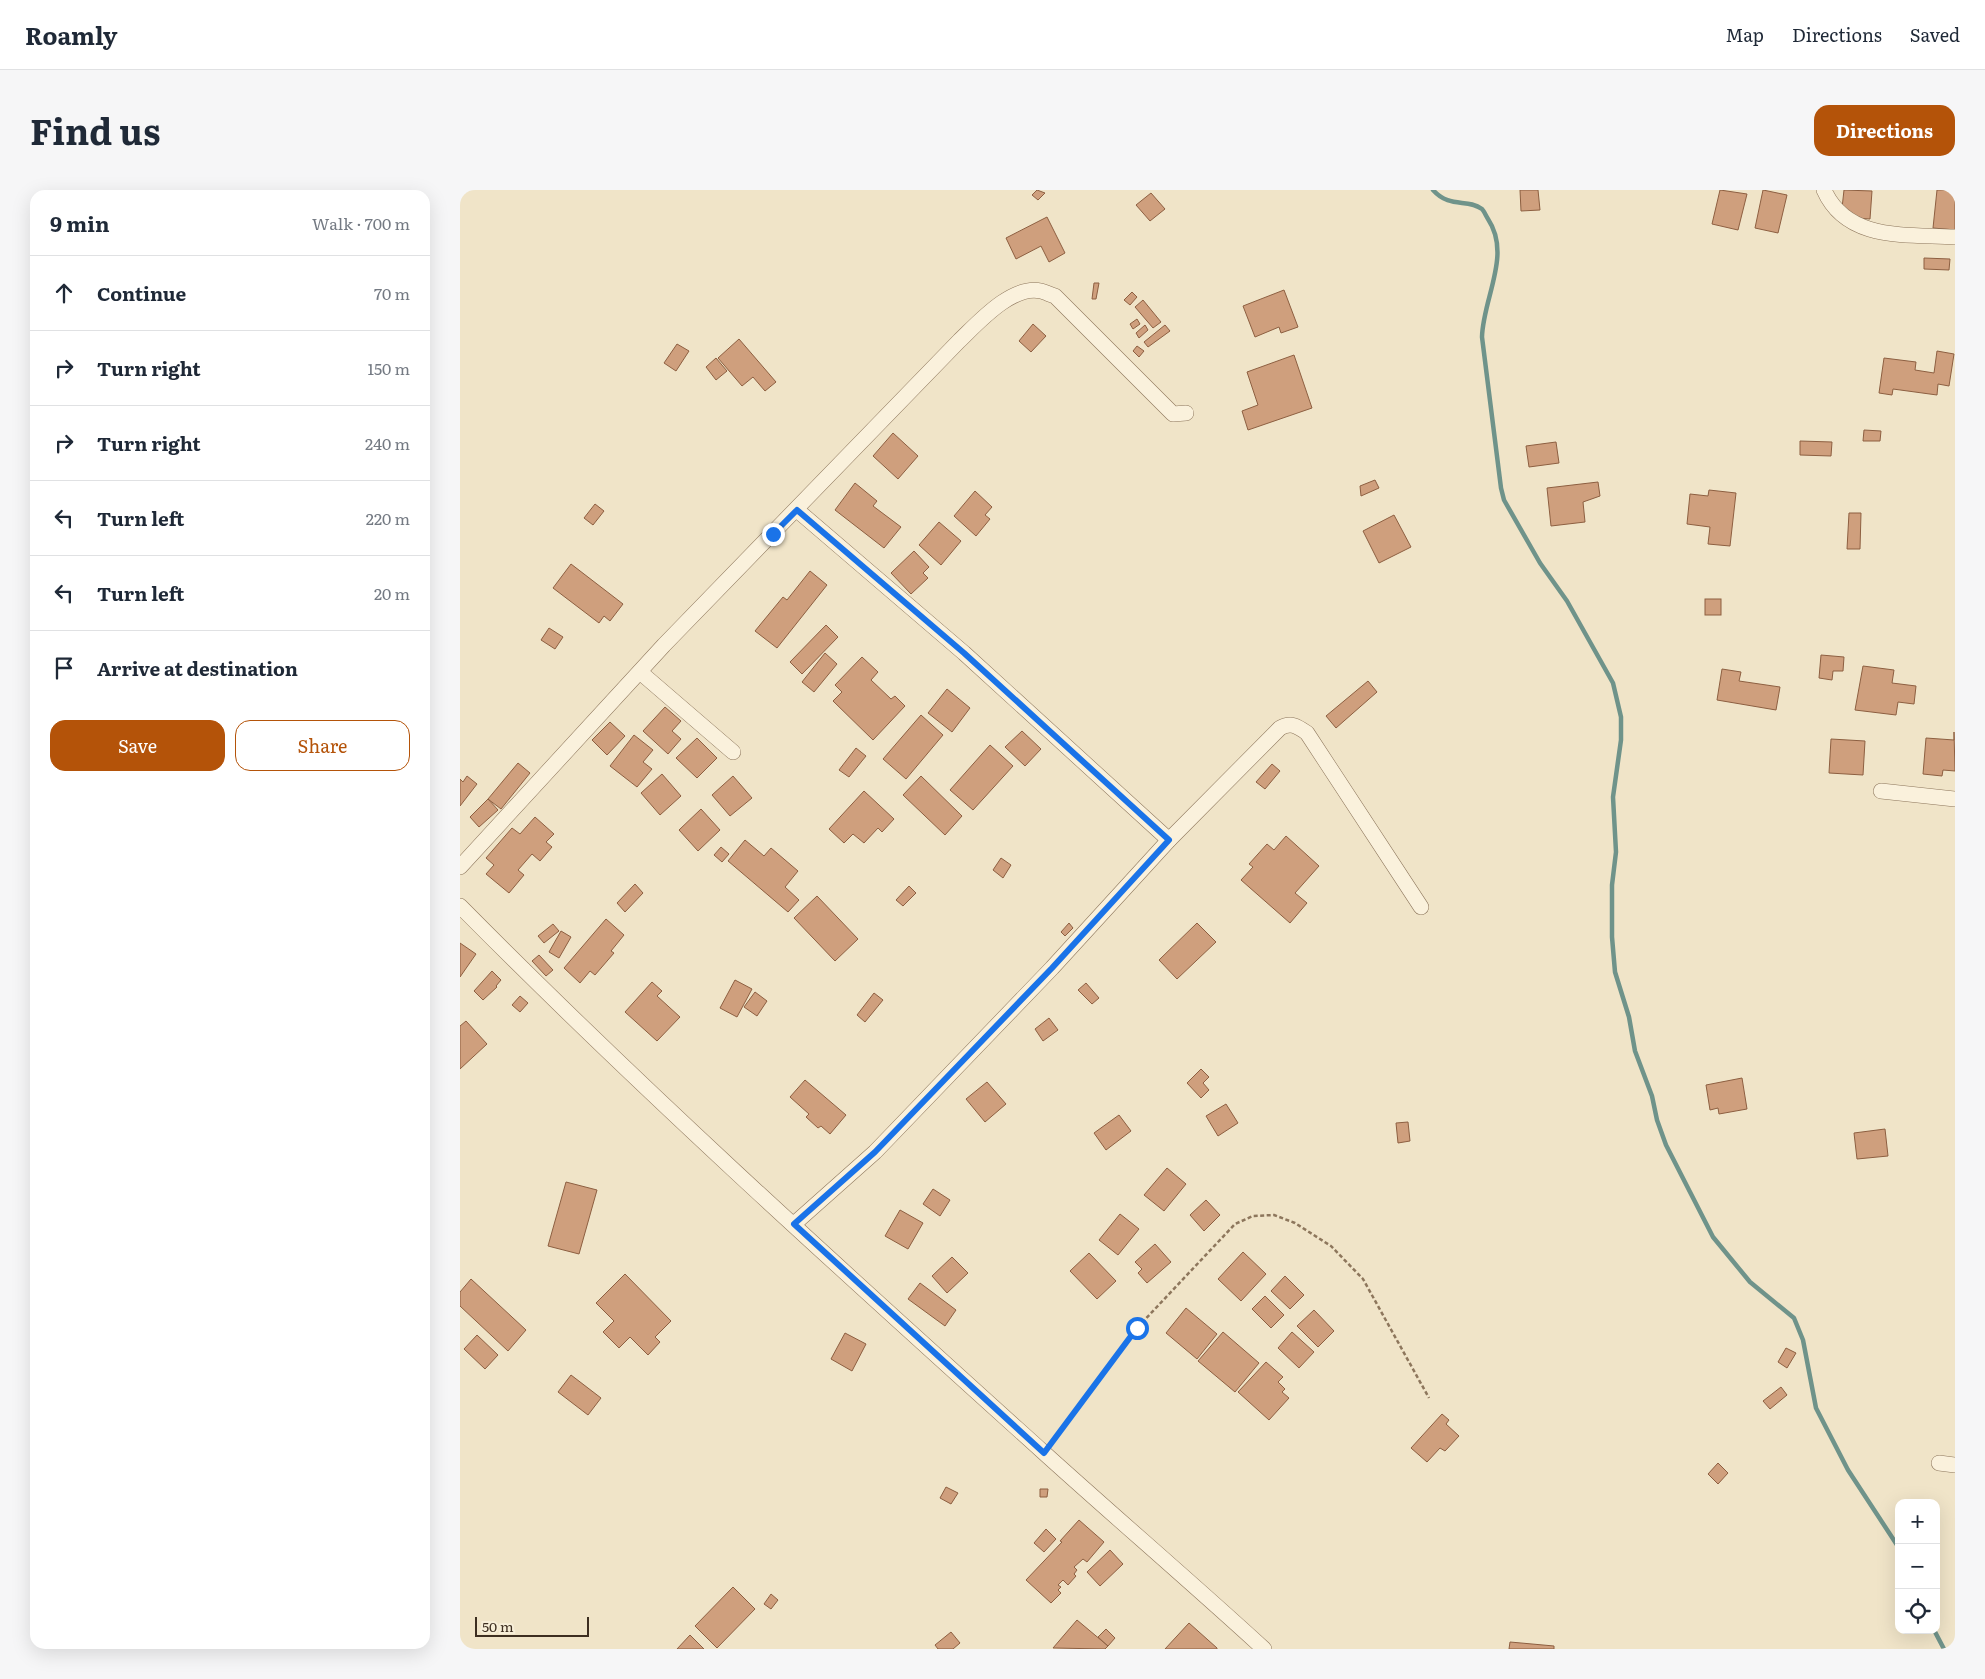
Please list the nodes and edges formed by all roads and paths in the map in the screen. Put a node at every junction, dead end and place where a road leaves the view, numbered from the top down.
1 (1824, 190) edge
2 (1955, 237) edge
3 (1186, 414) dead end
4 (797, 510) junction
5 (640, 672) junction
6 (733, 752) dead end
7 (1881, 791) dead end
8 (1955, 799) edge
9 (1169, 840) junction
10 (460, 867) edge
11 (460, 906) edge
12 (1421, 907) dead end
13 (794, 1224) junction
14 (1429, 1398) dead end
15 (1044, 1453) junction
16 (1939, 1463) dead end
17 (1955, 1465) edge
18 (1264, 1649) edge

1 - 2 street
3 - 4 street
4 - 5 street
4 - 9 street
5 - 6 street
5 - 10 street
7 - 8 street
9 - 12 street
9 - 13 street
11 - 13 street
13 - 15 street
14 - 15 path
15 - 18 street
16 - 17 street

